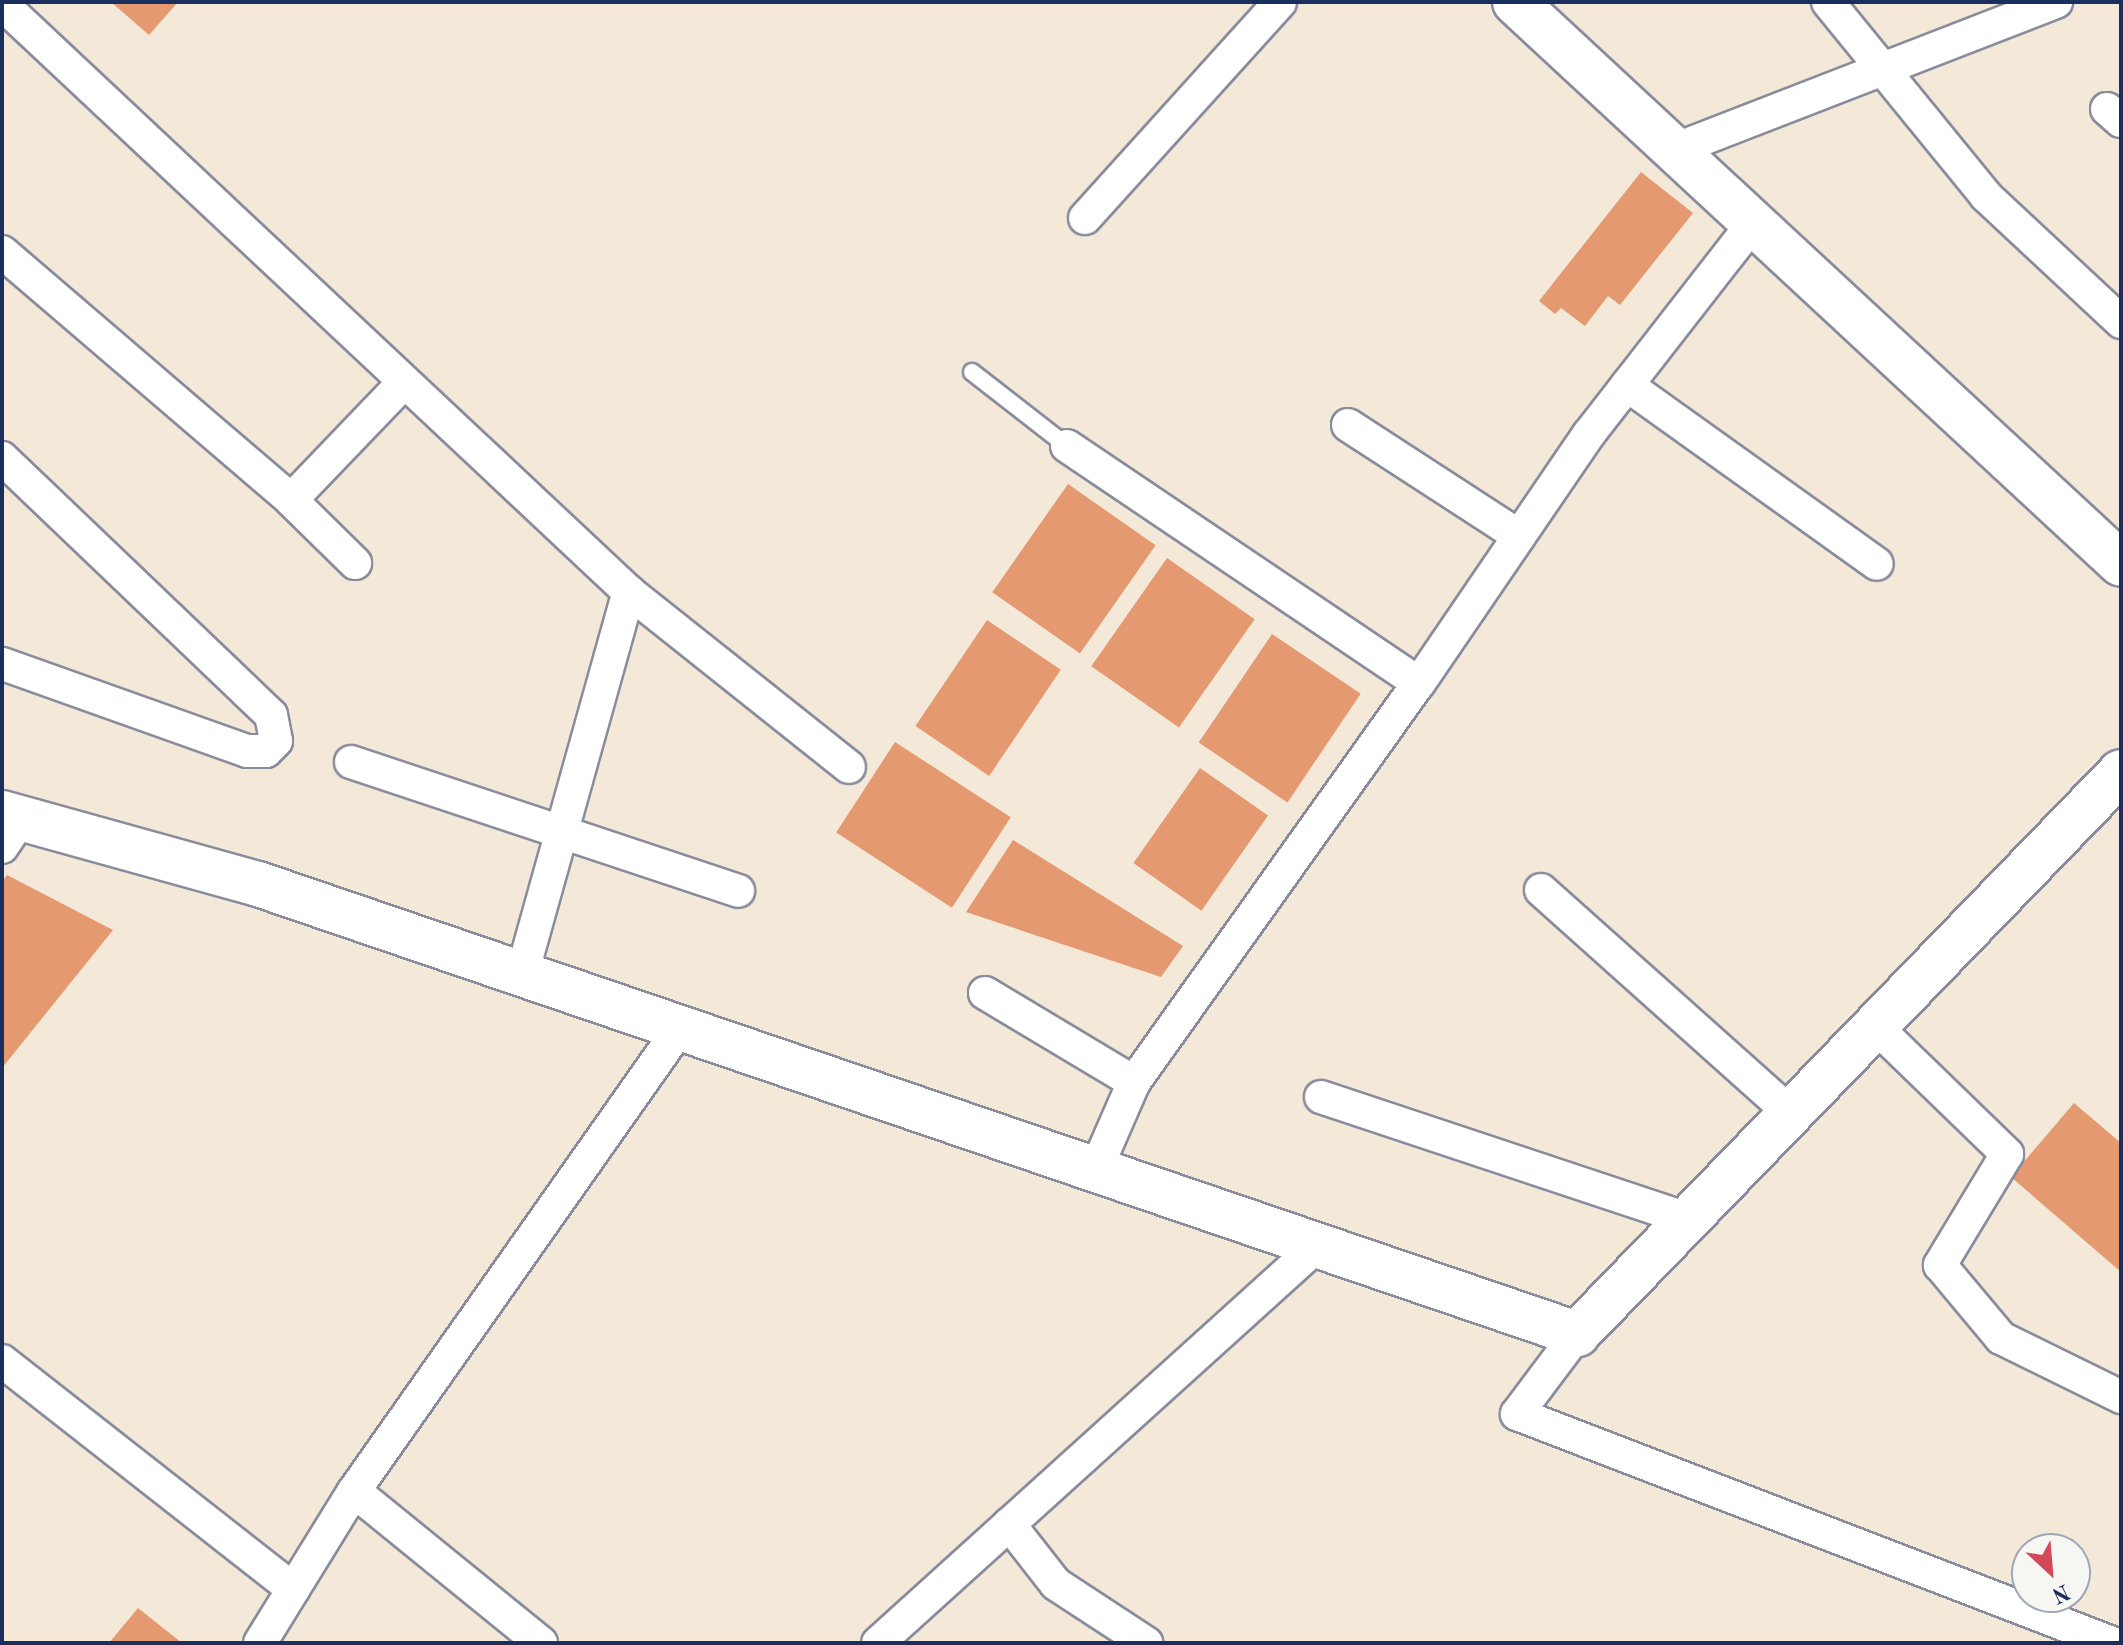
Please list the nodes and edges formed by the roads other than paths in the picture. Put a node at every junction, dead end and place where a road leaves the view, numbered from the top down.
1 (1280, 2) edge
2 (1515, 2) edge
3 (1828, 2) edge
4 (2056, 2) edge
5 (2, 4) edge
6 (1883, 69) junction
7 (1674, 150) junction
8 (1085, 218) dead end
9 (1753, 223) junction
10 (2, 252) edge
11 (2121, 322) edge
12 (972, 372) dead end
13 (404, 382) junction
14 (1627, 385) junction
15 (1348, 425) dead end
16 (1067, 446) joint
17 (2, 458) edge
18 (291, 500) junction
19 (1519, 536) junction
20 (355, 563) dead end
21 (1877, 564) dead end
22 (2121, 564) edge
23 (629, 592) junction
24 (2, 664) edge
25 (1419, 683) junction
26 (351, 762) dead end
27 (849, 767) dead end
28 (2119, 777) edge
29 (8, 827) edge
30 (561, 831) junction
31 (1541, 890) dead end
32 (738, 891) dead end
33 (522, 974) junction
34 (985, 993) dead end
35 (1875, 1026) junction
36 (680, 1028) junction
37 (1134, 1082) junction
38 (1321, 1097) dead end
39 (1790, 1113) junction
40 (1096, 1169) junction
41 (1688, 1219) junction
42 (1318, 1245) junction
43 (1577, 1334) junction
44 (2, 1361) edge
45 (2121, 1397) edge
46 (354, 1491) junction
47 (1009, 1524) junction
48 (293, 1589) junction
49 (260, 1643) edge
50 (541, 1643) edge
51 (878, 1643) edge
52 (1146, 1643) edge
53 (2112, 1643) edge

1 - 8 street
2 - 7 street
3 - 6 street
4 - 6 street
5 - 13 street
6 - 7 street
6 - 11 street
7 - 9 street
9 - 14 street
9 - 22 street
10 - 18 street
12 - 16 lane
13 - 18 street
13 - 23 street
14 - 19 street
14 - 21 street
15 - 19 street
16 - 25 street
17 - 24 street
18 - 20 street
19 - 25 street
23 - 27 street
23 - 30 street
25 - 37 street
26 - 30 street
28 - 35 street
29 - 33 street
30 - 32 street
30 - 33 street
31 - 39 street
33 - 36 street
34 - 37 street
35 - 39 street
35 - 45 street
36 - 40 street
36 - 46 street
37 - 40 street
38 - 41 street
39 - 41 street
40 - 42 street
41 - 43 street
42 - 43 street
42 - 47 street
43 - 53 street
44 - 48 street
46 - 48 street
46 - 50 street
47 - 51 street
47 - 52 street
48 - 49 street

